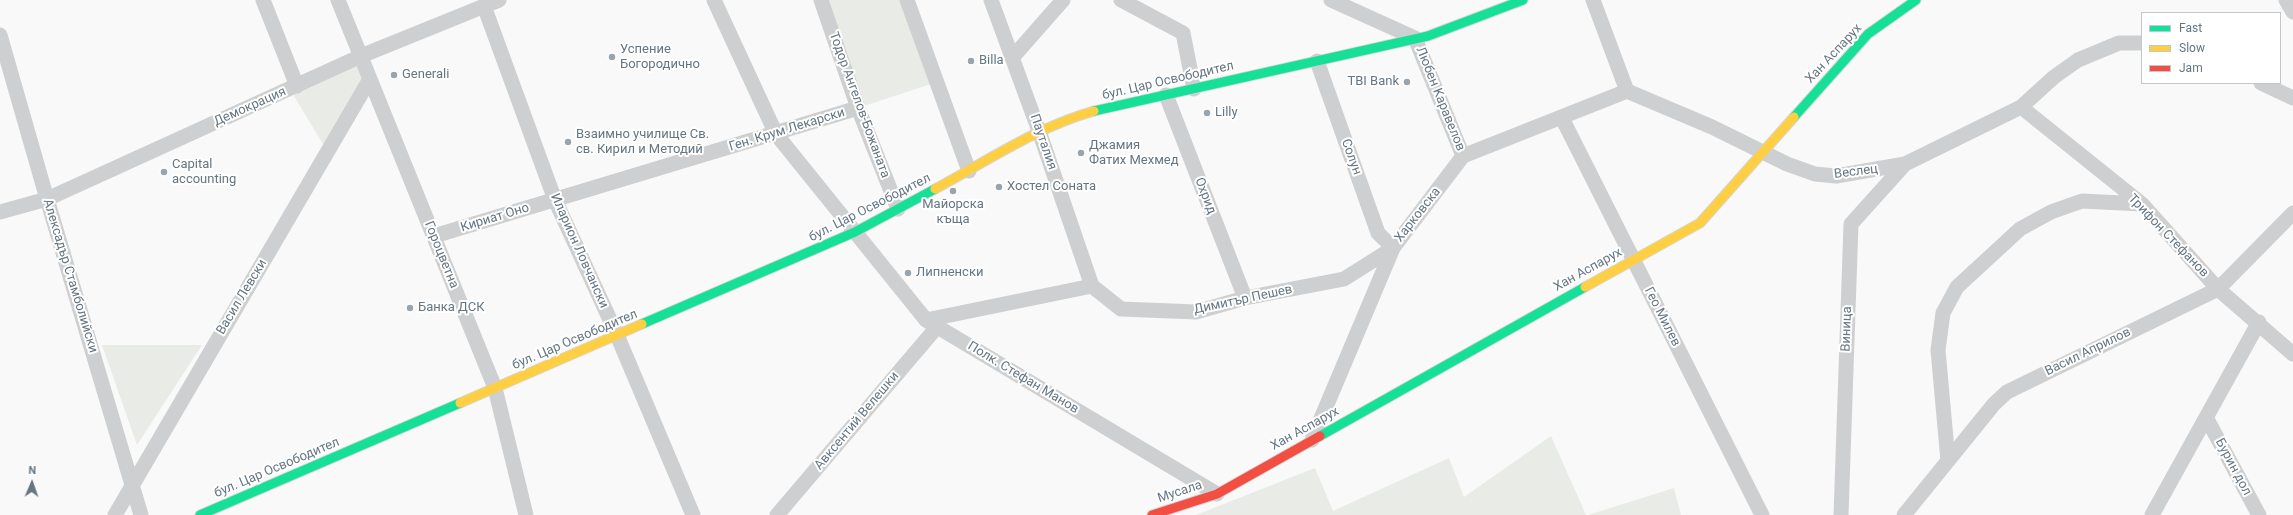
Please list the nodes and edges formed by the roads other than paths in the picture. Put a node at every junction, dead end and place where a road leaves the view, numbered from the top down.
1 (263, 0) edge
2 (338, 0) edge
3 (499, 0) edge
4 (714, 0) edge
5 (820, 0) edge
6 (907, 0) edge
7 (991, 0) edge
8 (1063, 0) edge
9 (1121, 0) edge
10 (1331, 0) edge
11 (1523, 0) edge
12 (1593, 0) edge
13 (1916, 0) edge
14 (2286, 0) edge
15 (484, 6) junction
16 (2293, 12) edge
17 (1432, 24) dead end
18 (0, 35) edge
19 (1415, 38) junction
20 (2141, 42) edge
21 (361, 56) junction
22 (1012, 58) junction
23 (1317, 61) junction
24 (370, 79) junction
25 (2263, 84) edge
26 (297, 86) junction
27 (1194, 89) junction
28 (1628, 91) junction
29 (1166, 95) junction
30 (2293, 98) edge
31 (2021, 107) junction
32 (858, 108) junction
33 (1562, 118) junction
34 (1039, 131) junction
35 (776, 134) junction
36 (1762, 152) junction
37 (1463, 156) junction
38 (1905, 164) junction
39 (969, 171) junction
40 (46, 199) junction
41 (555, 200) junction
42 (2142, 204) junction
43 (898, 209) junction
44 (0, 212) edge
45 (2293, 213) edge
46 (855, 232) junction
47 (434, 236) junction
48 (1393, 248) junction
49 (1633, 260) junction
50 (1092, 286) junction
51 (2218, 289) junction
52 (1245, 298) junction
53 (2258, 322) junction
54 (931, 324) junction
55 (617, 335) junction
56 (2293, 354) edge
57 (495, 388) junction
58 (2207, 418) junction
59 (1312, 440) junction
60 (1948, 461) junction
61 (132, 483) junction
62 (1217, 494) junction
63 (115, 515) edge
64 (142, 515) edge
65 (200, 515) edge
66 (526, 515) edge
67 (693, 515) edge
68 (777, 515) edge
69 (1152, 515) edge
70 (1762, 515) edge
71 (1841, 515) edge
72 (1904, 515) edge
73 (2152, 515) edge
74 (2259, 515) edge

1 - 26 street
2 - 21 street, Гороцветна
3 - 15 street, Демокрация
4 - 35 street, Полк. Стефан Манов
5 - 32 street, Тодор Ангелов-Божаната
6 - 39 street
7 - 22 street, Пауталия
8 - 22 street
9 - 27 street
10 - 19 street, Любен Kаравелов
11 - 19 main road, бул. Цар Освободител
12 - 28 street
13 - 36 main road, Хан Аспарух
14 - 16 street
15 - 21 street, Демокрация
15 - 41 street, Иларион Ловчански
17 - 19 main road
18 - 40 street, Алексадър Стамболийски
19 - 23 main road, бул. Цар Освободител
19 - 37 street, Любен Kаравелов
20 - 31 street, Веслец
21 - 24 street, Гороцветна
21 - 26 street, Демокрация
22 - 34 street, Пауталия
23 - 27 main road, бул. Цар Освободител
23 - 48 street, Солун
24 - 47 street, Гороцветна
24 - 61 street, Васил Левски
25 - 30 street
26 - 40 street, Демокрация
27 - 29 main road, бул. Цар Освободител
28 - 33 street
28 - 36 street, Веслец
29 - 34 main road, бул. Цар Освободител
29 - 52 street, Охрид
31 - 38 street, Веслец
31 - 42 street, Трифон Стефанов
32 - 35 street, Ген. Крум Лекарски
32 - 43 street, Тодор Ангелов-Божаната
33 - 37 street
33 - 49 street, Гео Милев
34 - 39 main road, бул. Цар Освободител
34 - 50 street, Пауталия
35 - 41 street, Ген. Крум Лекарски
35 - 46 street, Полк. Стефан Манов
36 - 38 street, Веслец
36 - 49 main road, Хан Аспарух
37 - 48 street, Харковска
38 - 71 street, Виница
39 - 43 main road, бул. Цар Освободител
40 - 44 street, Демокрация
40 - 61 street, Алексадър Стамболийски
41 - 47 street, Кириат Оно
41 - 55 street, Иларион Ловчански
42 - 51 street, Трифон Стефанов
42 - 60 street
43 - 46 main road, бул. Цар Освободител
45 - 51 street, Васил Априлов
46 - 54 street, Полк. Стефан Манов
46 - 55 main road, бул. Цар Освободител
47 - 57 street, Гороцветна
48 - 52 street, Димитър Пешев
48 - 59 street, Харковска
49 - 59 main road, Хан Аспарух
49 - 70 street, Гео Милев
50 - 52 street, Димитър Пешев
50 - 54 street
51 - 53 street, Трифон Стефанов
51 - 60 street, Васил Априлов
53 - 56 street, Трифон Стефанов
53 - 58 street
54 - 62 street, Полк. Стефан Манов
54 - 68 street, Авксентий Велешки
55 - 57 main road, бул. Цар Освободител
55 - 67 street, Иларион Ловчански
57 - 65 main road, бул. Цар Освободител
57 - 66 street, Гороцветна
58 - 73 street
58 - 74 street, Бурин дол
59 - 62 main road, Хан Аспарух
60 - 72 street, Васил Априлов
61 - 63 street, Васил Левски
61 - 64 street, Алексадър Стамболийски
62 - 69 main road, Мусала

